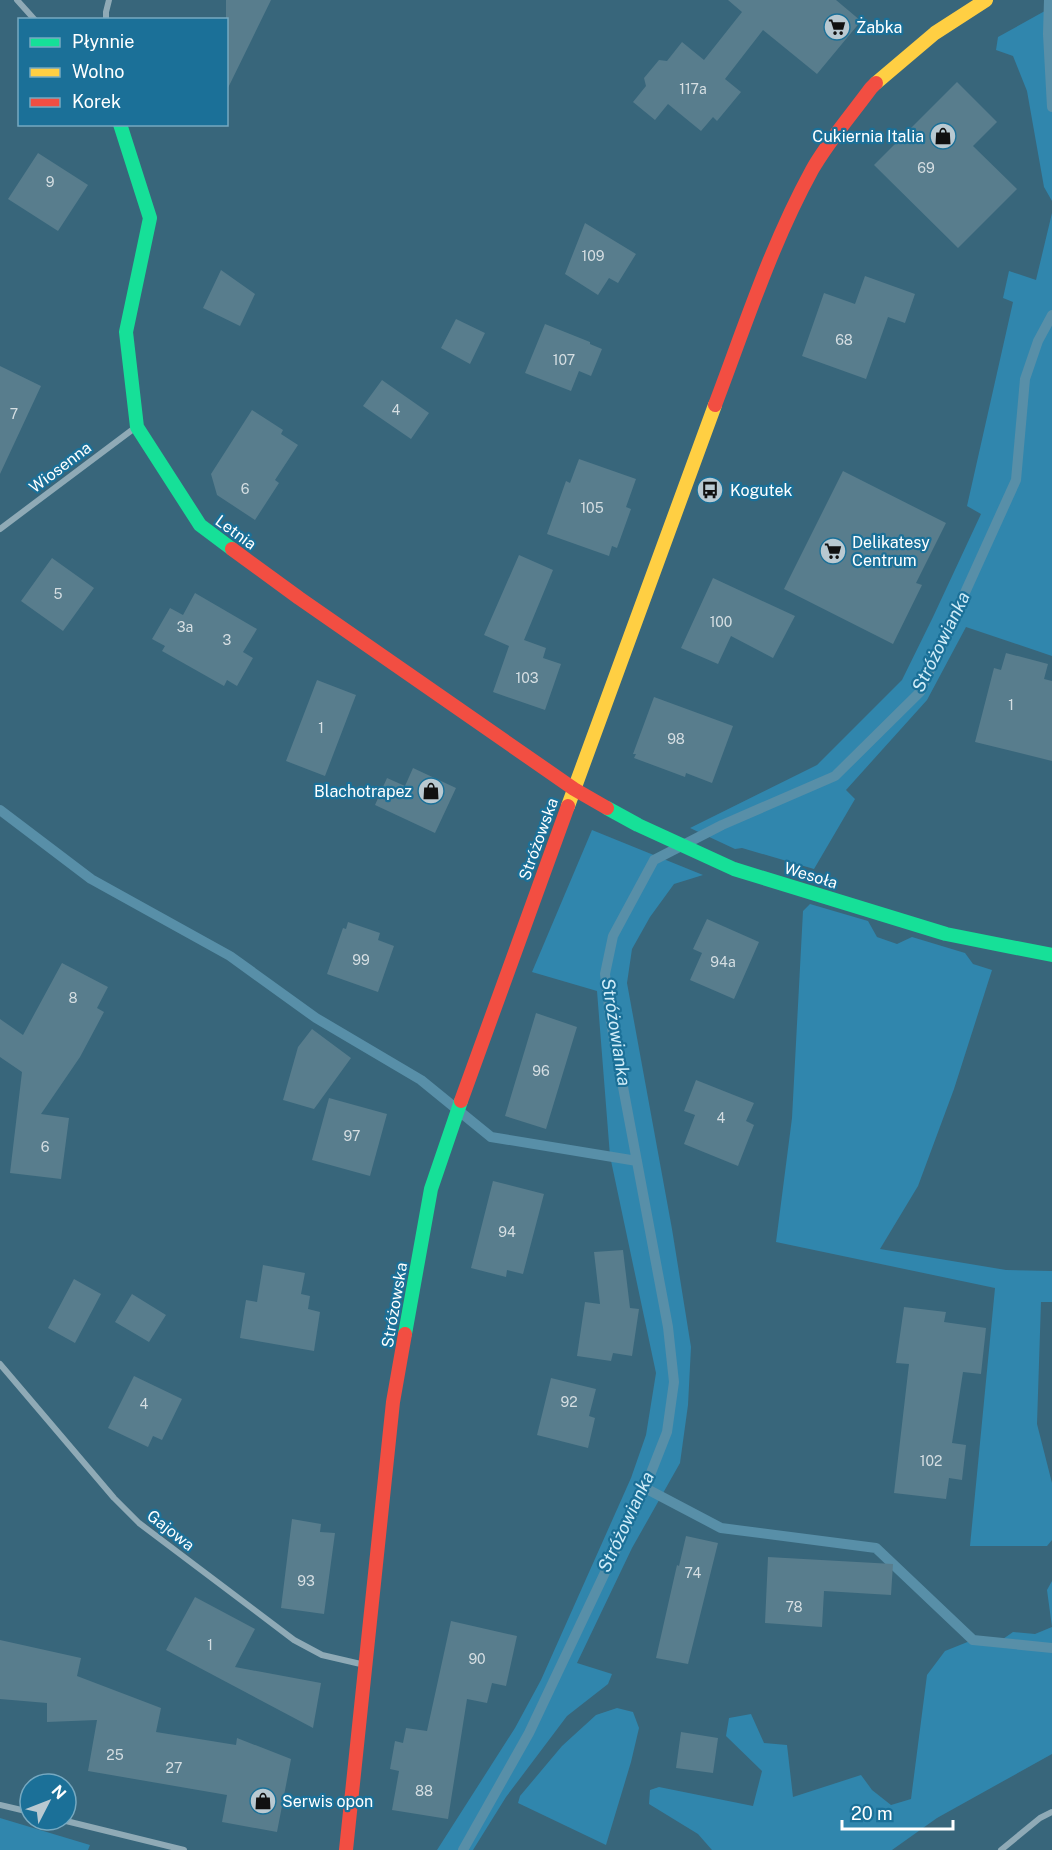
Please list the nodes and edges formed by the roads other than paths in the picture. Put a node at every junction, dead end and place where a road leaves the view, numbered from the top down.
1 (17, 0) edge
2 (109, 0) edge
3 (986, 0) edge
4 (33, 18) edge
5 (106, 18) edge
6 (121, 126) edge
7 (137, 427) junction
8 (0, 529) edge
9 (574, 789) junction
10 (1052, 955) edge
11 (0, 1364) edge
12 (365, 1665) junction
13 (0, 1805) edge
14 (18, 1809) edge
15 (1052, 1812) edge
16 (78, 1824) edge
17 (184, 1850) edge
18 (346, 1850) edge
19 (1001, 1850) edge

1 - 4 street
2 - 5 street
3 - 9 main road, Stróżowska
6 - 7 main road, Letnia
7 - 8 street, Wiosenna
7 - 9 main road, Letnia
9 - 10 main road, Wesoła
9 - 12 main road, Stróżowska
11 - 12 street, Gajowa
12 - 18 main road, Stróżowska
13 - 14 street
15 - 19 street
16 - 17 street

